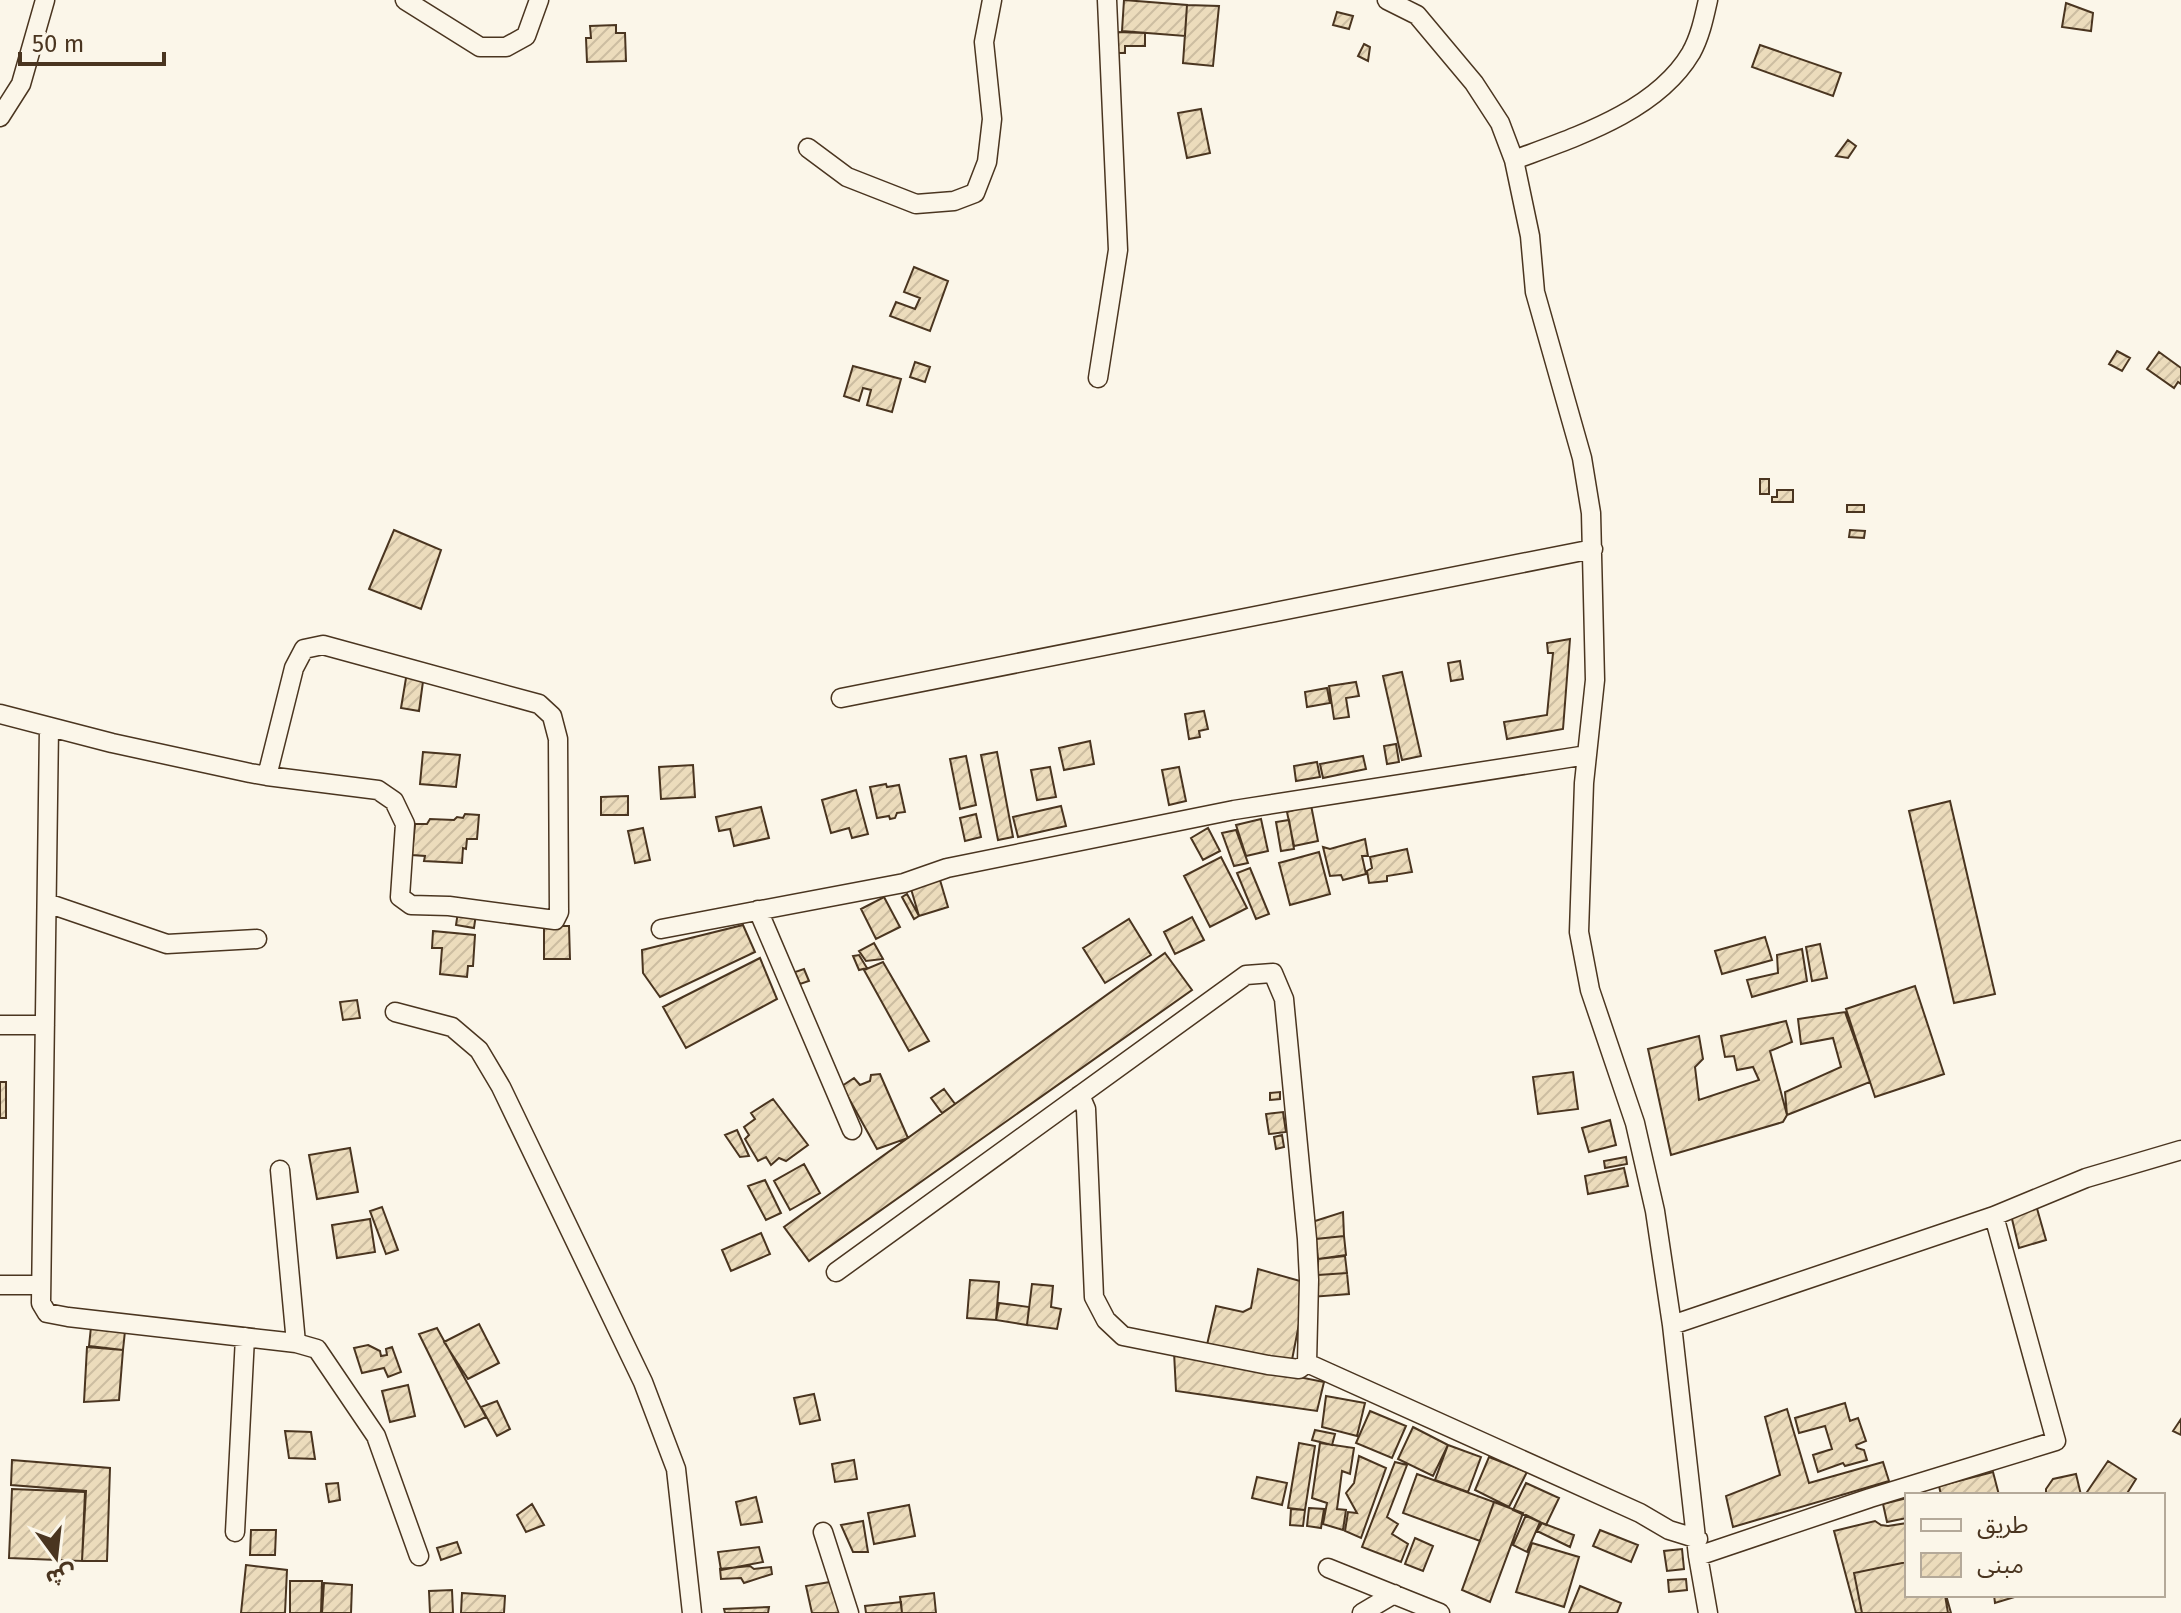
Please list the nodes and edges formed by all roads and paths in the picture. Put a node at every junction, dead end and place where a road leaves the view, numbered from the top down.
1 (45, 0) edge
2 (405, 0) edge
3 (539, 0) edge
4 (992, 0) edge
5 (1107, 0) edge
6 (1387, 0) edge
7 (1429, 0) edge
8 (1708, 0) edge
9 (1417, 15) junction
10 (0, 117) edge
11 (808, 148) dead end
12 (1514, 160) junction
13 (1098, 378) dead end
14 (1593, 549) junction
15 (841, 698) dead end
16 (0, 714) edge
17 (49, 727) junction
18 (1587, 755) junction
19 (267, 776) junction
20 (47, 903) junction
21 (758, 910) junction
22 (661, 929) dead end
23 (257, 939) dead end
24 (395, 1012) dead end
25 (0, 1025) edge
26 (45, 1025) junction
27 (1080, 1095) junction
28 (852, 1130) dead end
29 (2181, 1150) edge
30 (280, 1170) dead end
31 (1994, 1216) junction
32 (836, 1272) dead end
33 (0, 1285) edge
34 (41, 1285) junction
35 (1672, 1325) junction
36 (245, 1337) junction
37 (296, 1343) junction
38 (1307, 1363) junction
39 (235, 1532) dead end
40 (823, 1532) dead end
41 (1698, 1548) junction
42 (419, 1556) dead end
43 (1328, 1568) dead end
44 (1394, 1594) junction
45 (692, 1613) edge
46 (849, 1613) edge
47 (1362, 1613) edge
48 (1440, 1613) edge
49 (1708, 1613) edge

1 - 10 street
2 - 3 street
4 - 11 street
5 - 13 street
6 - 9 street
7 - 9 street
8 - 12 street
9 - 12 street
12 - 14 street
14 - 15 street
14 - 18 street
16 - 17 street
17 - 19 street
17 - 20 street
18 - 21 street
18 - 35 street
19 - 19 street
20 - 23 street
20 - 26 street
21 - 22 street
21 - 28 street
24 - 45 street
25 - 26 street
26 - 34 street
27 - 32 street
27 - 38 street
27 - 38 street
29 - 31 street
30 - 37 street
31 - 35 street
31 - 41 street
33 - 34 street
34 - 36 street
35 - 41 street
36 - 37 street
36 - 39 street
37 - 42 street
38 - 41 street
40 - 46 street
41 - 49 street
43 - 44 street
44 - 47 street
44 - 48 street

